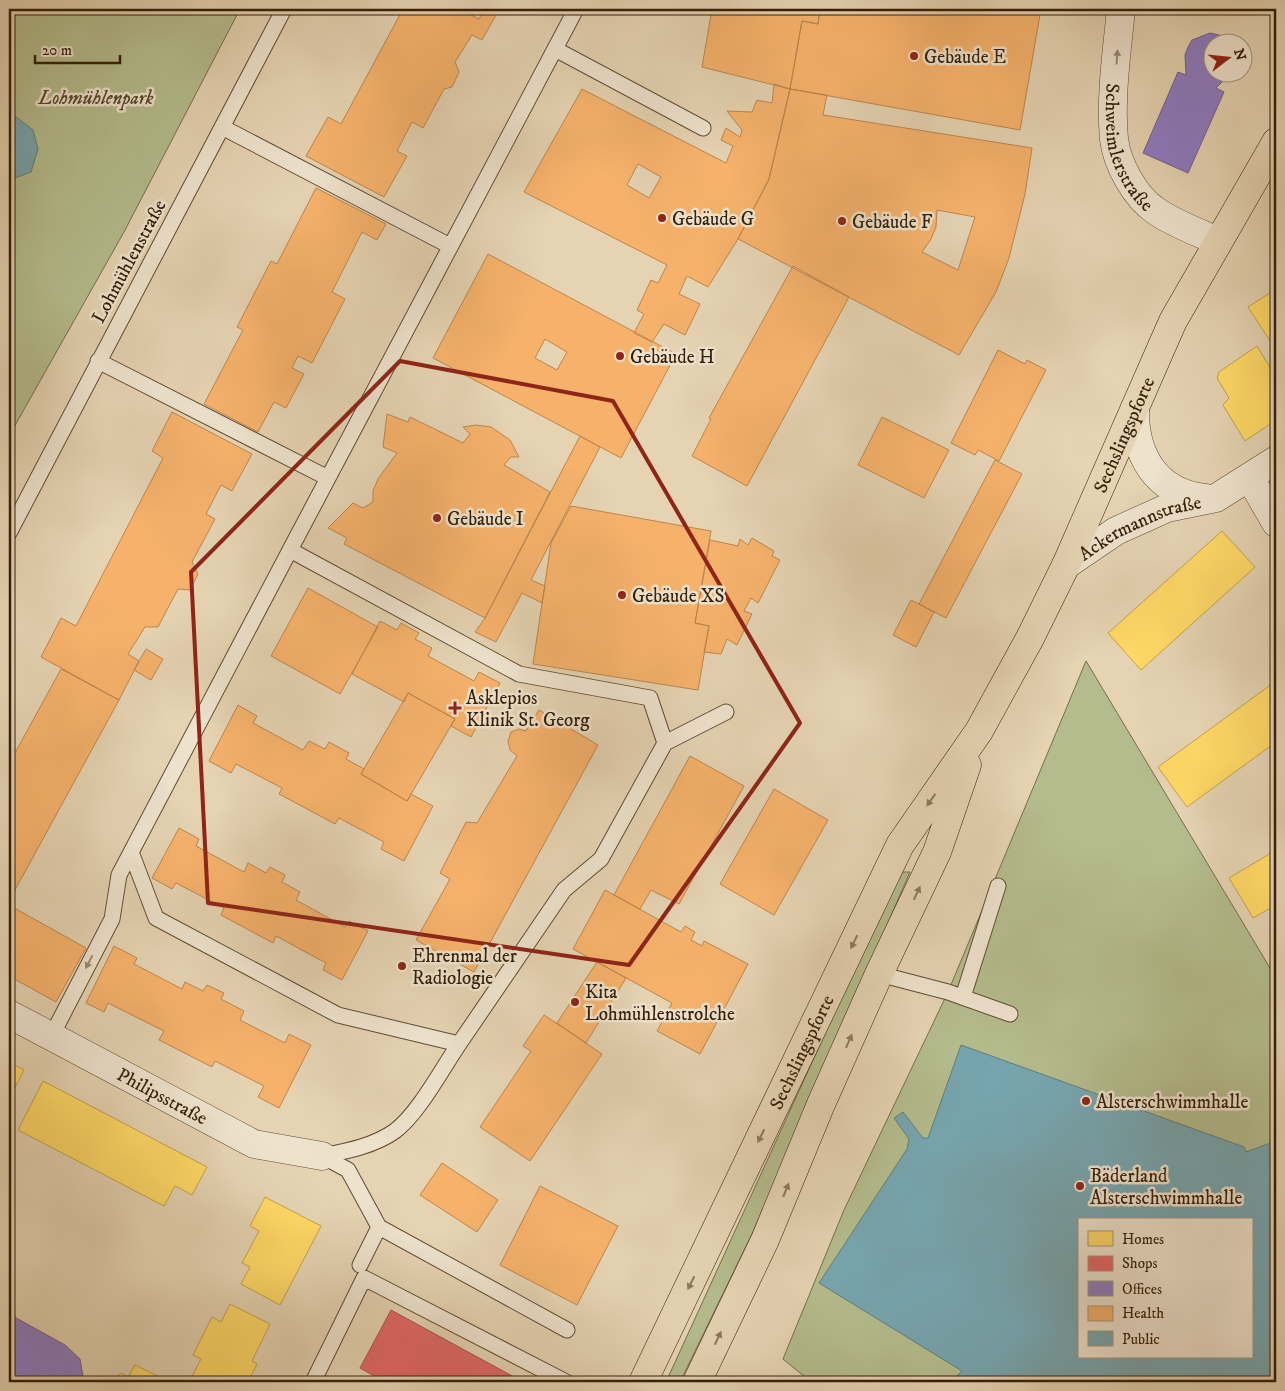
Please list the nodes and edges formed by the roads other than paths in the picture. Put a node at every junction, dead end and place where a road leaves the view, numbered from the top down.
1 (284, 9) edge
2 (576, 9) edge
3 (1121, 9) edge
4 (555, 48) junction
5 (222, 127) junction
6 (703, 128) dead end
7 (1276, 142) edge
8 (1218, 241) junction
9 (450, 246) junction
10 (98, 361) junction
11 (1135, 408) junction
12 (1276, 460) edge
13 (328, 478) junction
14 (1250, 478) junction
15 (1216, 498) junction
16 (1276, 523) edge
17 (9, 533) edge
18 (290, 550) junction
19 (1066, 565) junction
20 (726, 712) dead end
21 (979, 731) junction
22 (665, 743) junction
23 (131, 852) junction
24 (998, 886) dead end
25 (879, 974) junction
26 (962, 997) junction
27 (9, 1014) edge
28 (1010, 1014) dead end
29 (51, 1037) junction
30 (459, 1044) junction
31 (322, 1156) junction
32 (379, 1227) junction
33 (360, 1264) dead end
34 (567, 1330) dead end
35 (313, 1382) edge
36 (566, 1382) edge
37 (643, 1382) edge
38 (697, 1382) edge

1 - 5 lane, Lohmühlenstraße
2 - 4 lane
8 -> 3 street, Schweimlerstraße
4 - 6 lane
4 - 9 lane
5 - 9 lane
5 - 10 lane, Lohmühlenstraße
7 - 8 main road, Sechslingspforte
8 - 11 main road, Sechslingspforte
9 - 13 lane
10 - 13 lane
10 - 17 lane, Lohmühlenstraße
11 - 15 street, Ackermannstraße
11 - 19 main road, Sechslingspforte
12 - 14 street, Ackermannstraße
13 - 18 lane
14 - 15 street, Ackermannstraße
14 - 16 street
15 - 19 street, Ackermannstraße
18 - 22 lane
18 - 23 lane
19 - 21 main road, Sechslingspforte
20 - 22 lane
25 -> 21 main road, Sechslingspforte
21 -> 37 main road, Sechslingspforte
22 - 30 lane
23 -> 29 lane
23 - 30 lane
24 - 26 lane
25 - 26 lane
38 -> 25 main road, Sechslingspforte
26 - 28 lane
27 - 29 street, Philipsstraße
29 - 31 street, Philipsstraße
30 - 31 lane
31 - 32 lane
32 - 33 lane
32 - 34 lane
35 - 36 lane

